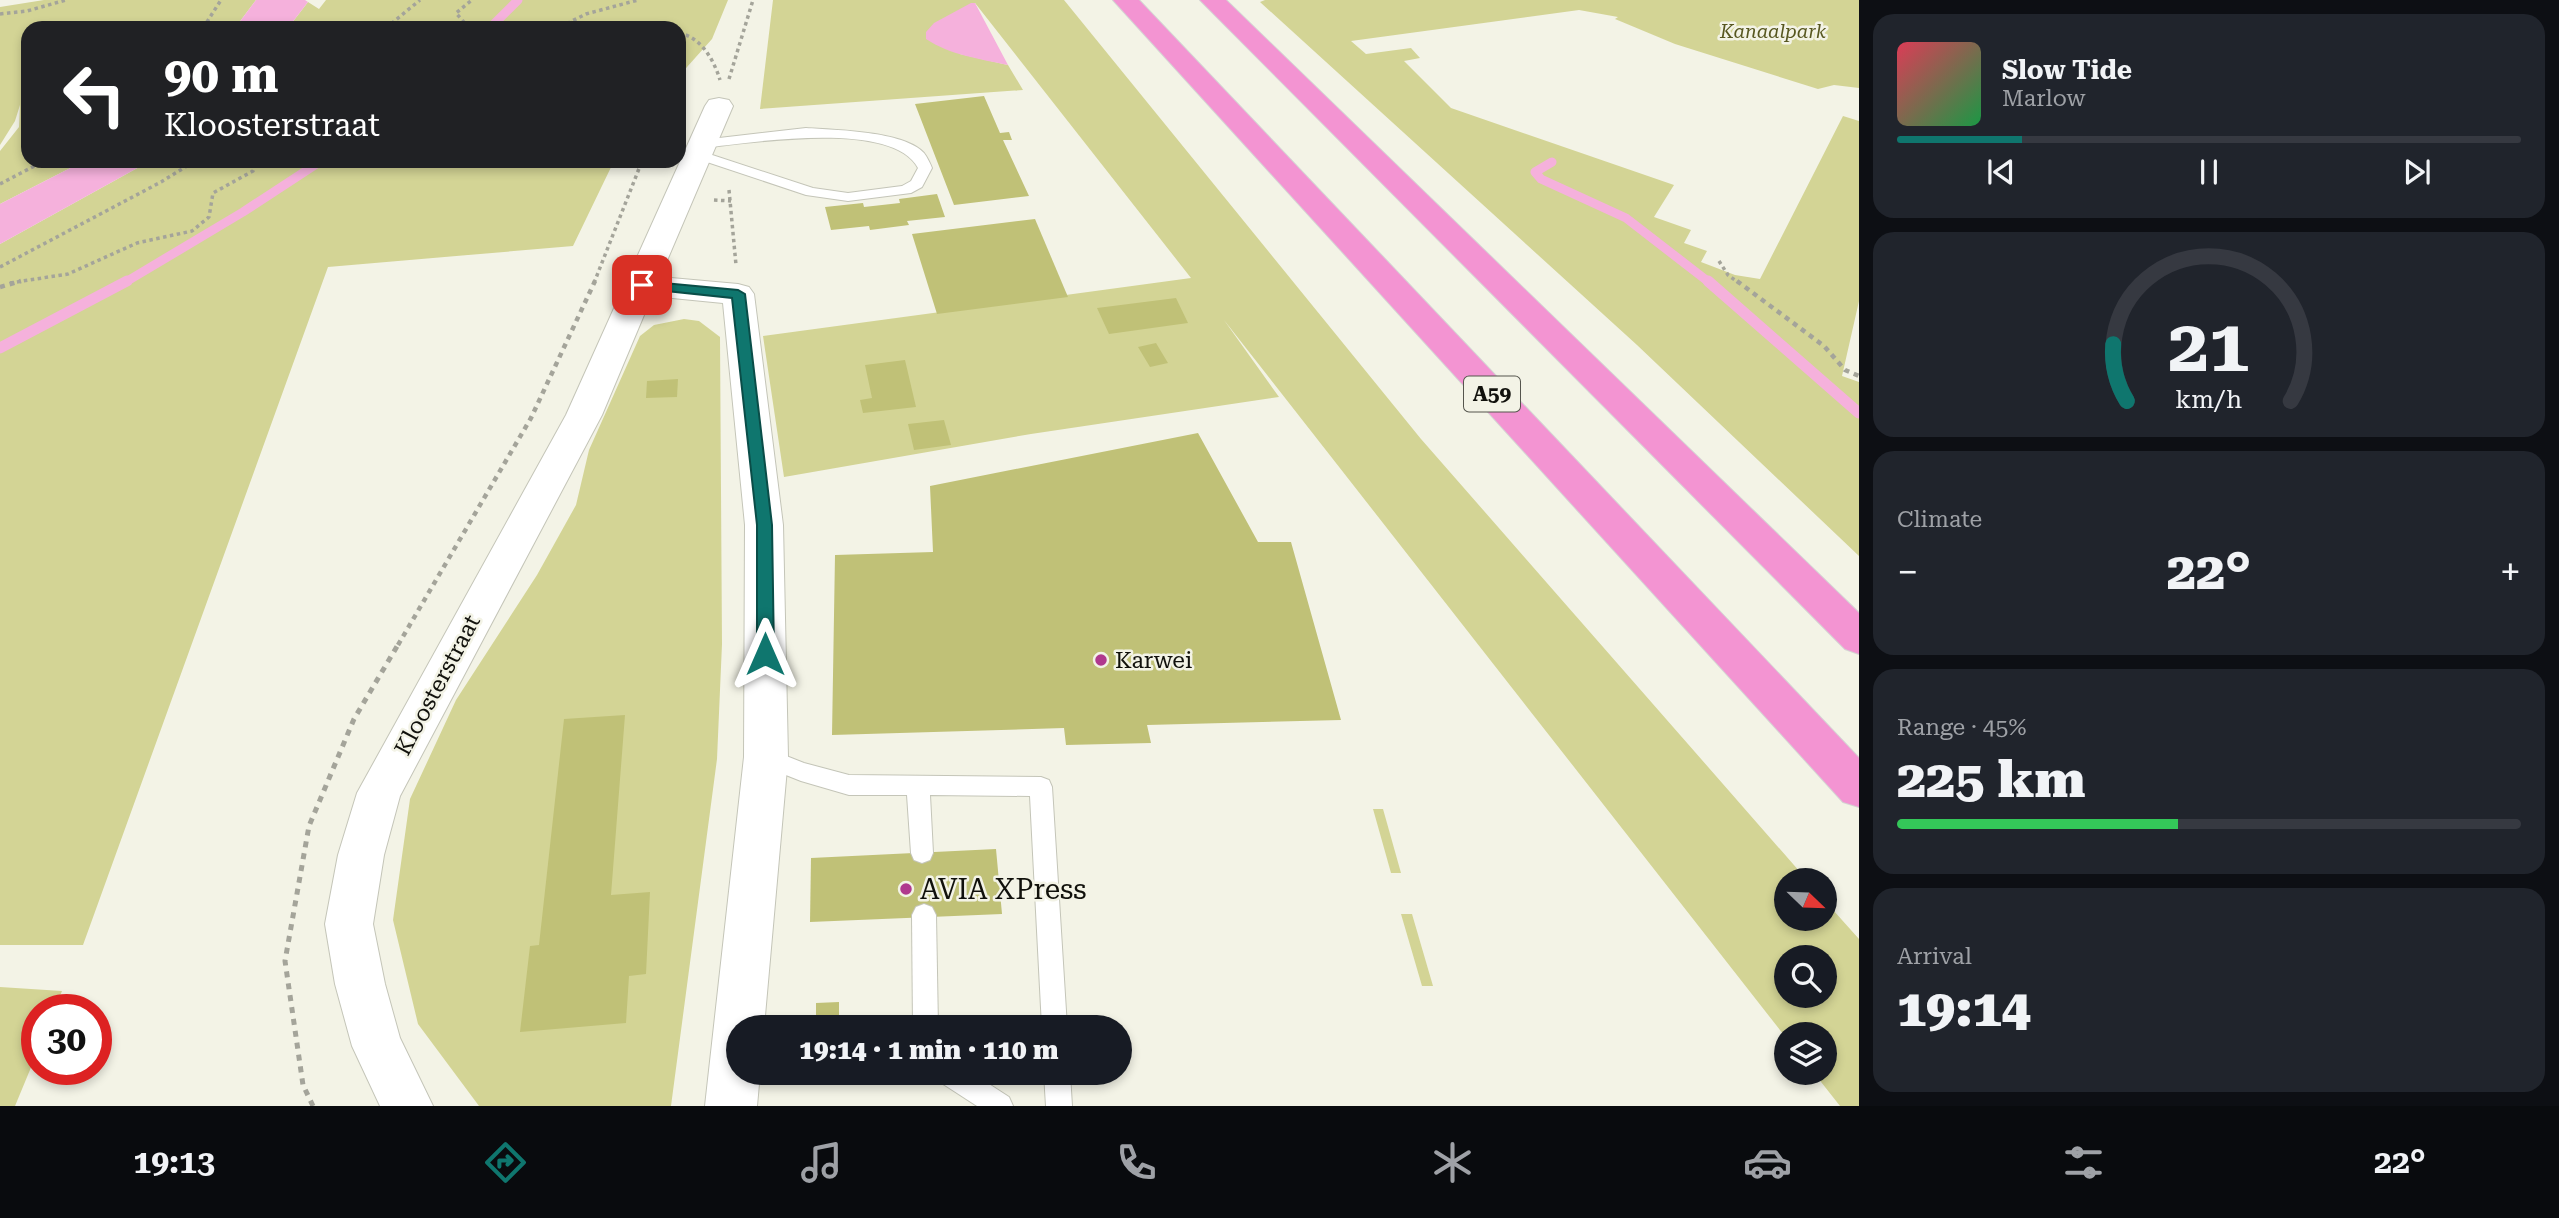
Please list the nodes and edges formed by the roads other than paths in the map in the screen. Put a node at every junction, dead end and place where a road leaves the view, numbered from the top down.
1 (1125, 0) edge
2 (1212, 0) edge
3 (723, 90) road end
4 (700, 149) junction
5 (642, 285) junction
6 (1859, 638) edge
7 (766, 757) junction
8 (918, 787) junction
9 (1859, 788) edge
10 (922, 853) dead end
11 (924, 915) dead end
12 (739, 1015) edge
13 (926, 1015) edge
14 (1054, 1015) edge
15 (732, 1085) edge
16 (968, 1085) edge
17 (1058, 1085) edge
18 (407, 1106) edge
19 (730, 1106) edge
20 (1000, 1106) edge
21 (1059, 1106) edge

1 - 9 highway, A59
2 - 6 highway
3 - 4 street, Kloosterstraat
4 - 4 lane
4 - 5 street, Kloosterstraat
5 - 7 street
5 - 18 street, Kloosterstraat
7 - 8 lane
7 - 12 street
8 - 10 lane
8 - 14 lane
11 - 13 lane
15 - 19 street
16 - 20 lane
17 - 21 lane

